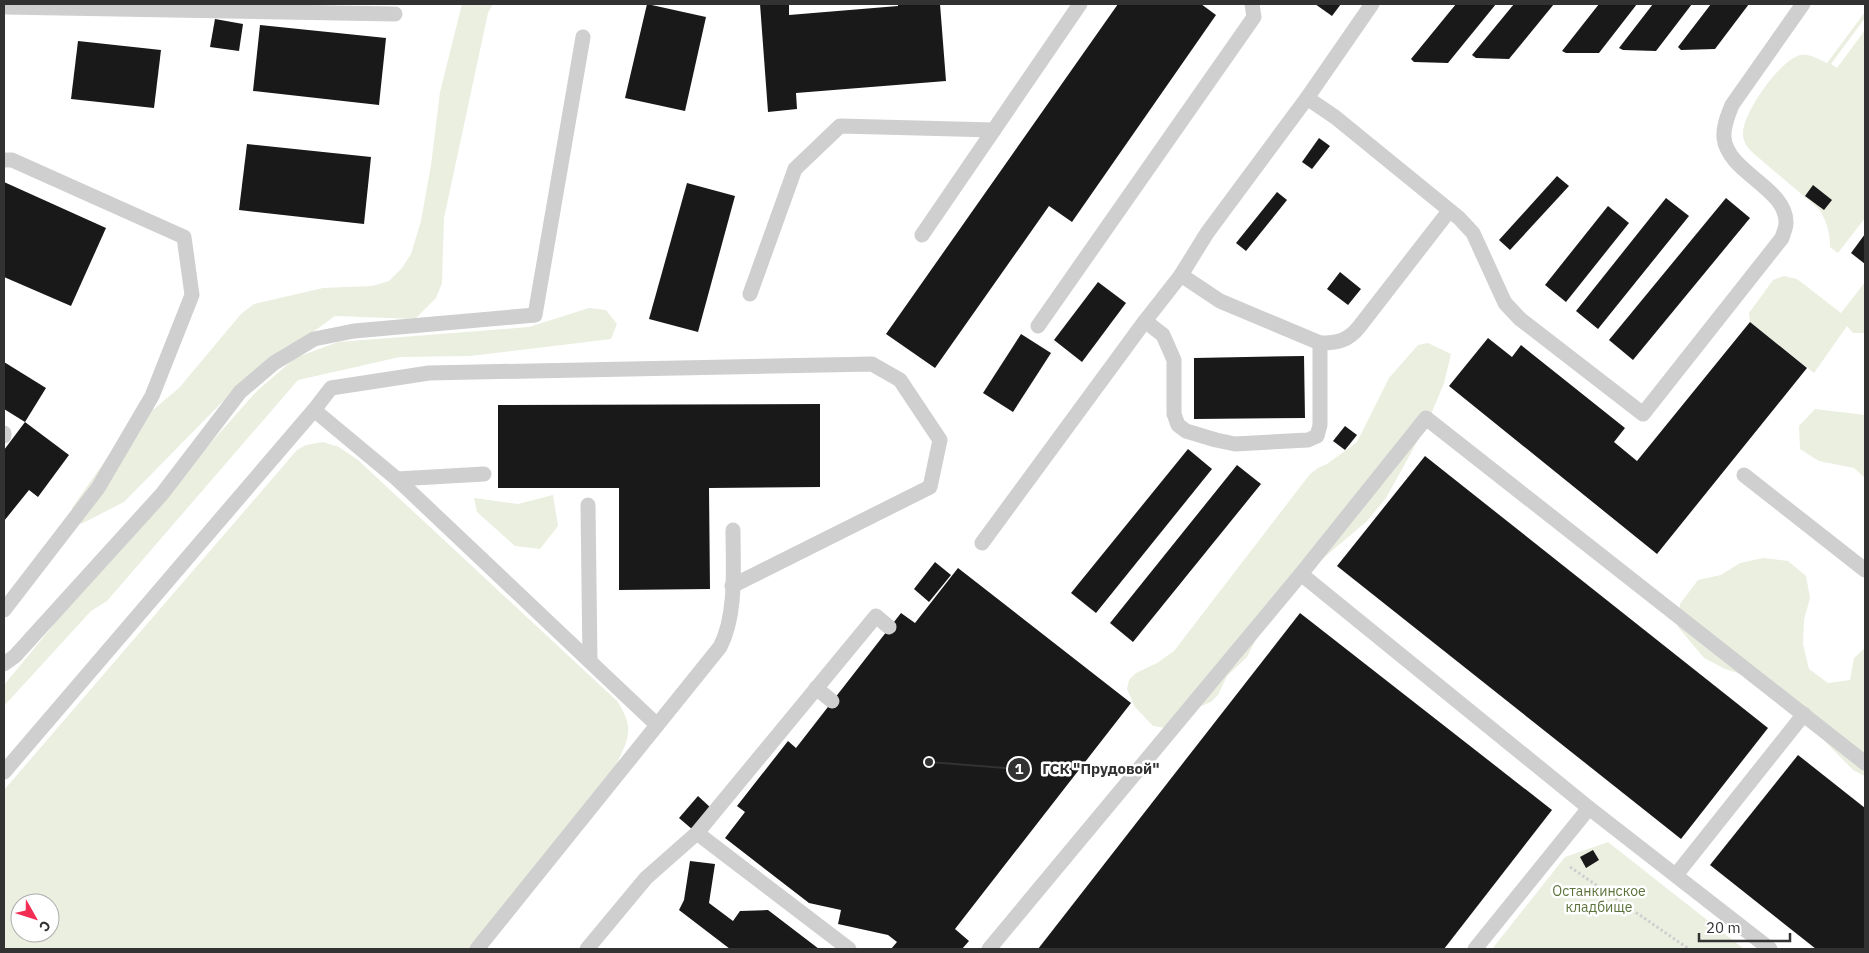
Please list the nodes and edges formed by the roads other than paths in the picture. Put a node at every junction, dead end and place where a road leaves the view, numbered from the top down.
1 (1080, 4) edge
2 (1252, 4) edge
3 (1372, 4) edge
4 (1803, 4) edge
5 (4, 7) edge
6 (395, 14) dead end
7 (583, 38) dead end
8 (1307, 98) junction
9 (994, 130) junction
10 (4, 160) edge
11 (1449, 211) junction
12 (922, 235) dead end
13 (1182, 275) junction
14 (750, 294) dead end
15 (1145, 321) junction
16 (1038, 326) dead end
17 (1320, 343) junction
18 (314, 410) junction
19 (484, 474) dead end
20 (1744, 475) dead end
21 (397, 479) junction
22 (588, 504) dead end
23 (733, 530) dead end
24 (982, 543) dead end
25 (1865, 570) edge
26 (1301, 574) junction
27 (732, 586) junction
28 (4, 610) edge
29 (889, 627) dead end
30 (590, 660) junction
31 (4, 664) edge
32 (816, 688) junction
33 (832, 701) dead end
34 (1804, 714) junction
35 (657, 725) junction
36 (1865, 762) edge
37 (4, 772) edge
38 (1588, 808) junction
39 (697, 832) junction
40 (1676, 875) junction
41 (477, 949) edge
42 (587, 949) edge
43 (849, 949) edge
44 (989, 949) edge
45 (1475, 949) edge
46 (1770, 949) edge

1 - 9 lane
2 - 16 lane
3 - 8 lane
4 - 11 lane
5 - 6 lane
7 - 31 lane
8 - 11 lane
8 - 13 lane
9 - 12 lane
9 - 14 lane
10 - 28 lane
11 - 17 lane
13 - 15 lane
13 - 17 lane
15 - 17 lane
15 - 24 lane
18 - 21 lane
18 - 27 lane
18 - 37 lane
19 - 21 lane
20 - 25 lane
21 - 30 lane
22 - 30 lane
23 - 27 lane
26 - 34 lane
26 - 38 lane
26 - 44 lane
27 - 35 lane
29 - 32 lane
30 - 35 lane
32 - 33 lane
32 - 39 lane
34 - 36 lane
34 - 40 lane
35 - 41 lane
38 - 40 lane
38 - 45 lane
39 - 42 lane
39 - 43 lane
40 - 46 lane

